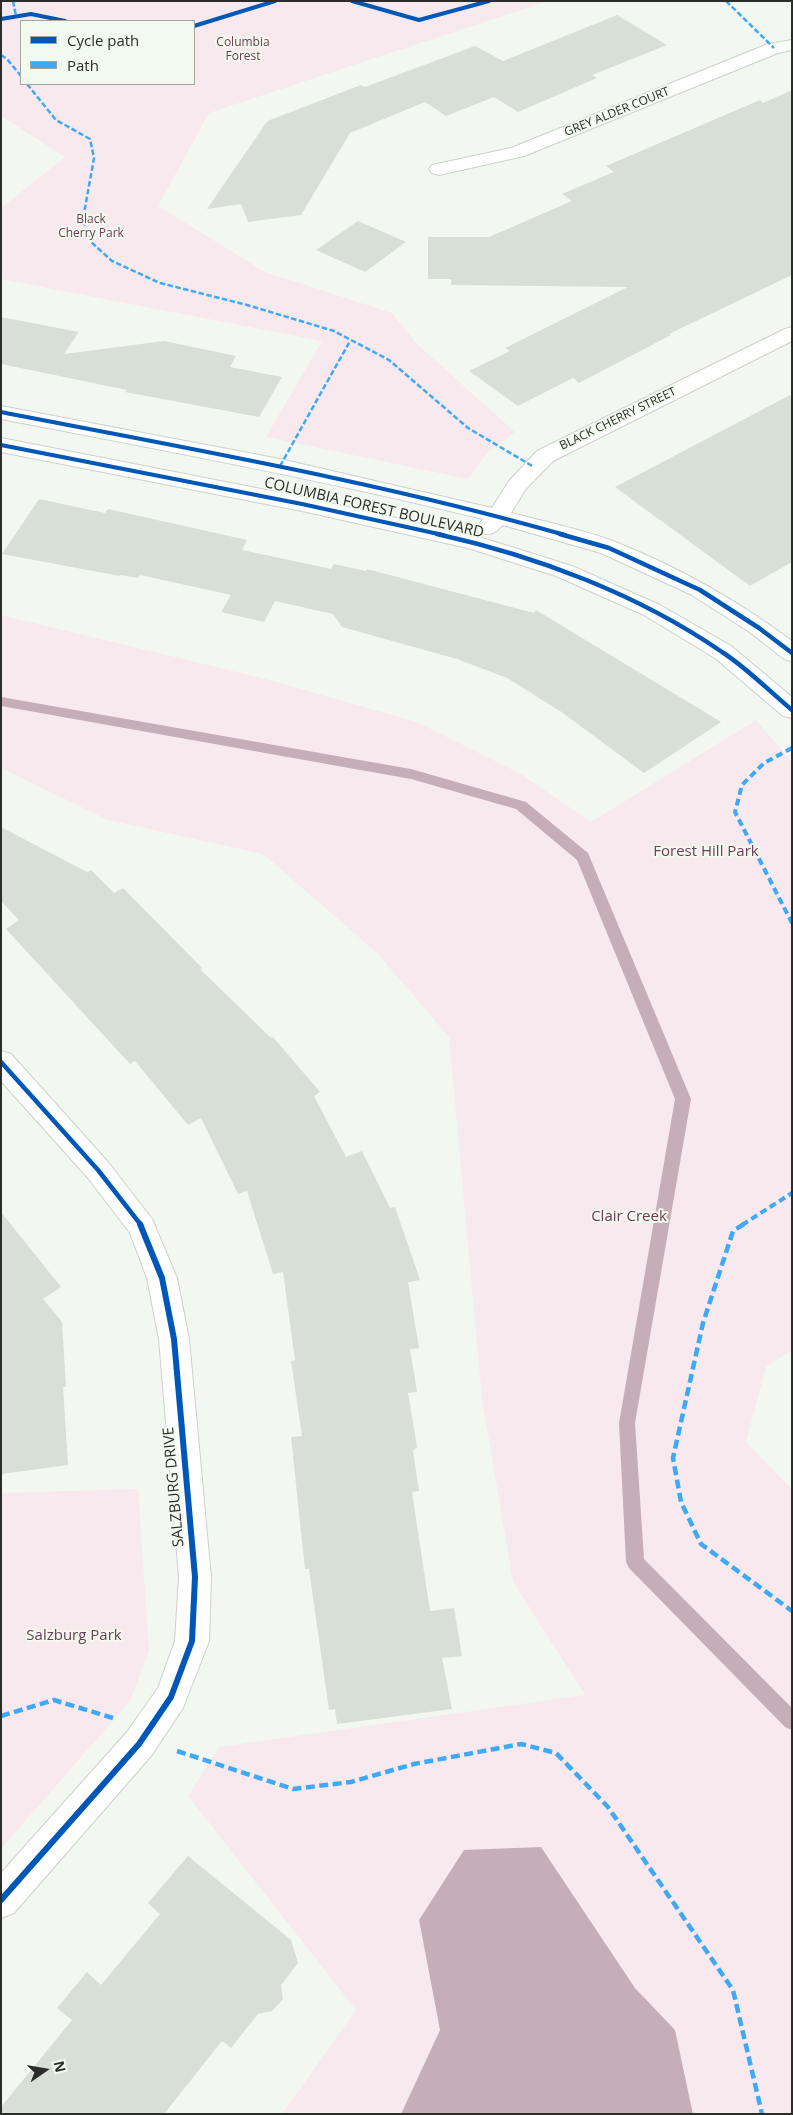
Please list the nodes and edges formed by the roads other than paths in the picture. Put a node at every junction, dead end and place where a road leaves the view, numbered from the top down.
1 (792, 45) edge
2 (439, 169) dead end
3 (792, 333) edge
4 (1, 412) edge
5 (1, 445) edge
6 (498, 516) junction
7 (473, 542) junction
8 (792, 653) edge
9 (792, 710) edge
10 (1, 1062) edge
11 (1, 1900) edge

1 - 2 street, GREY ALDER COURT
3 - 6 street, BLACK CHERRY STREET
4 - 6 street, COLUMBIA FOREST BOULEVARD
5 - 7 street, COLUMBIA FOREST BOULEVARD
6 - 7 street, BLACK CHERRY STREET
6 - 8 street, COLUMBIA FOREST BOULEVARD
7 - 9 street, COLUMBIA FOREST BOULEVARD
10 - 11 street, SALZBURG DRIVE

